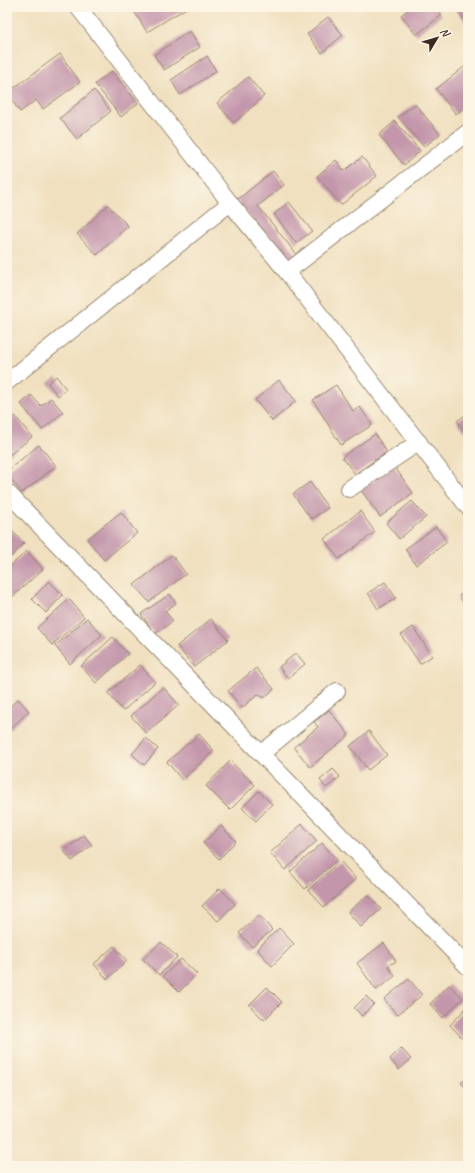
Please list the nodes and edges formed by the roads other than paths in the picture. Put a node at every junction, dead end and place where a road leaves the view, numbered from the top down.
1 (78, 7) edge
2 (468, 132) edge
3 (230, 203) junction
4 (287, 272) junction
5 (7, 382) edge
6 (419, 442) junction
7 (349, 489) dead end
8 (7, 492) edge
9 (468, 507) edge
10 (337, 691) dead end
11 (261, 754) junction
12 (468, 967) edge

1 - 3 street
2 - 4 street
3 - 4 street
3 - 5 street
4 - 6 street
6 - 7 street
6 - 9 street
8 - 11 street
10 - 11 street
11 - 12 street

